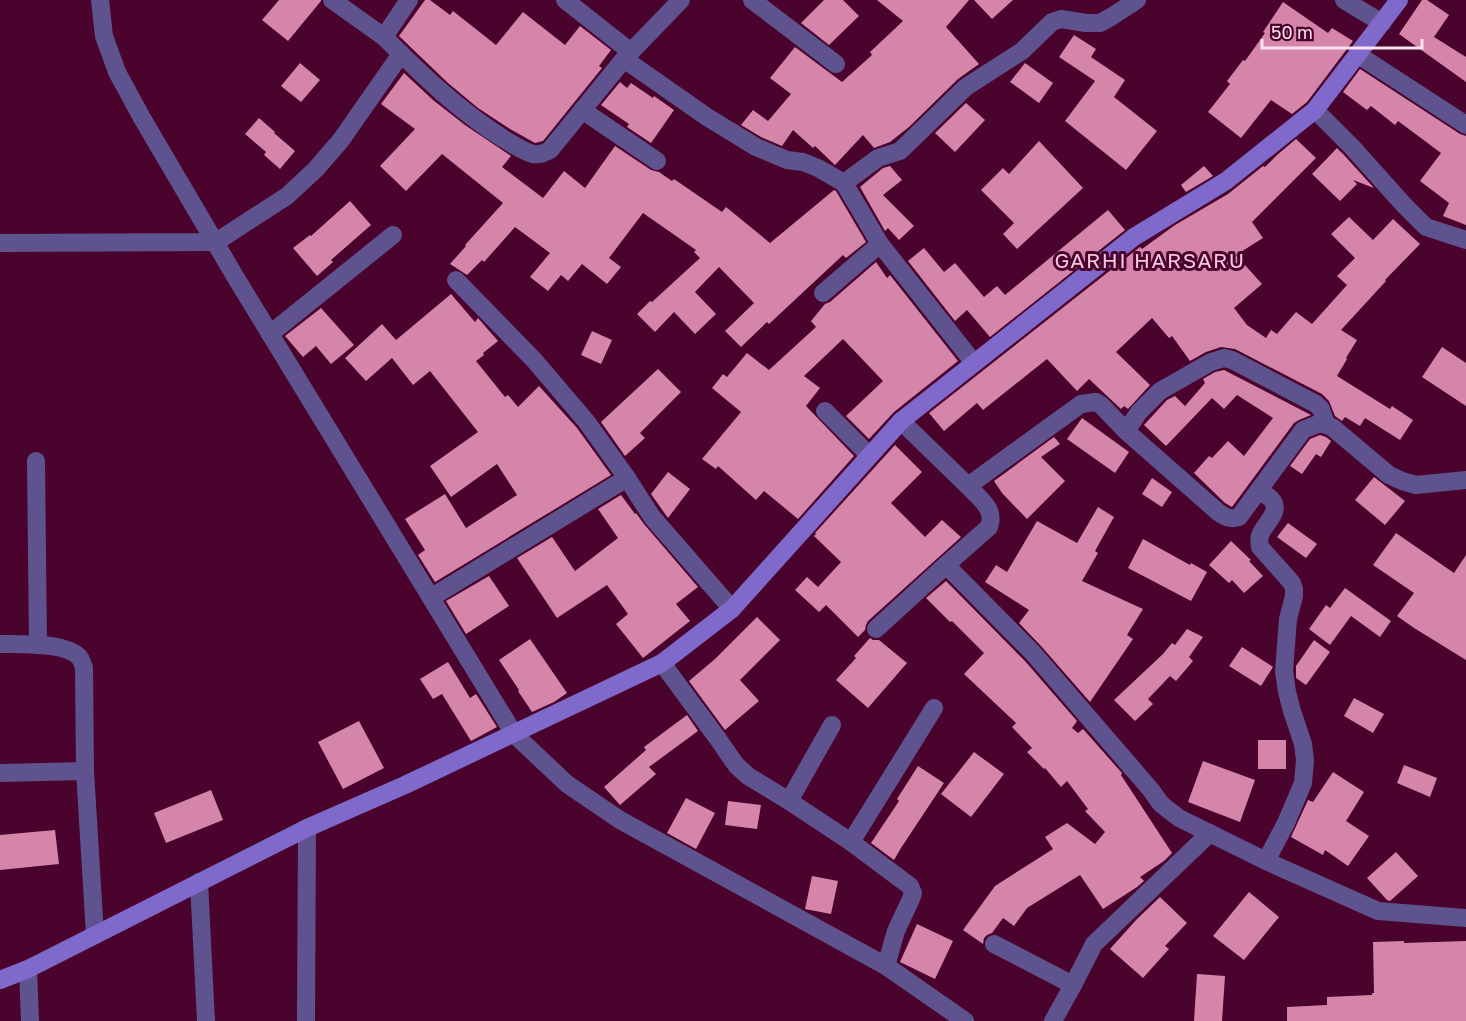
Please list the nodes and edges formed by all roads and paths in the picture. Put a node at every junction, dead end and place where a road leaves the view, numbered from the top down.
1 (100, 0) edge
2 (332, 0) edge
3 (409, 0) edge
4 (565, 0) edge
5 (681, 0) edge
6 (752, 0) edge
7 (1137, 0) edge
8 (1344, 0) edge
9 (1399, 0) edge
10 (1382, 23) junction
11 (384, 37) junction
12 (401, 54) junction
13 (1357, 54) junction
14 (627, 56) junction
15 (836, 64) dead end
16 (582, 110) junction
17 (1315, 110) junction
18 (1466, 125) edge
19 (657, 160) dead end
20 (844, 183) junction
21 (393, 235) dead end
22 (1466, 240) edge
23 (216, 242) junction
24 (0, 243) edge
25 (880, 244) junction
26 (456, 280) dead end
27 (823, 293) dead end
28 (270, 334) junction
29 (974, 363) junction
30 (825, 411) dead end
31 (901, 421) junction
32 (1326, 424) junction
33 (1126, 431) junction
34 (869, 455) junction
35 (36, 461) dead end
36 (627, 478) junction
37 (1466, 480) edge
38 (968, 486) junction
39 (1258, 491) junction
40 (946, 564) junction
41 (432, 597) junction
42 (732, 609) junction
43 (876, 629) dead end
44 (0, 644) edge
45 (38, 645) junction
46 (662, 663) junction
47 (934, 708) dead end
48 (832, 725) dead end
49 (514, 734) junction
50 (84, 771) junction
51 (0, 773) edge
52 (789, 801) junction
53 (307, 828) junction
54 (1210, 833) junction
55 (851, 842) junction
56 (1266, 861) junction
57 (199, 882) junction
58 (1466, 918) edge
59 (95, 934) junction
60 (994, 944) dead end
61 (886, 966) junction
62 (27, 969) junction
63 (0, 980) edge
64 (1074, 985) junction
65 (30, 1021) edge
66 (206, 1021) edge
67 (306, 1021) edge
68 (965, 1021) edge
69 (1053, 1021) edge

1 - 23 street
2 - 11 street
3 - 11 street
4 - 14 street
5 - 14 street
6 - 15 street
7 - 20 street
8 - 10 street
9 - 10 street
10 - 13 street
11 - 12 street
12 - 16 street
12 - 23 street
13 - 17 street
13 - 18 street
14 - 16 street
14 - 20 street
16 - 19 street
17 - 22 street
17 - 29 street
20 - 25 street
21 - 28 street
23 - 24 street
23 - 28 street
25 - 27 street
25 - 29 street
26 - 36 street
28 - 41 street
29 - 31 street
30 - 34 street
31 - 34 street
31 - 38 street
32 - 33 street
32 - 37 street
32 - 39 street
33 - 38 street
33 - 39 street
34 - 42 street
35 - 45 street
36 - 41 street
36 - 42 street
38 - 40 street
39 - 56 street
40 - 43 street
40 - 54 street
41 - 49 street
42 - 46 street
44 - 45 street
45 - 50 street
46 - 49 street
46 - 52 street
47 - 55 street
48 - 52 street
49 - 53 street
49 - 61 street
50 - 51 street
50 - 59 street
52 - 55 street
53 - 57 street
53 - 67 street
54 - 56 street
54 - 64 street
55 - 61 street
56 - 58 street
57 - 59 street
57 - 66 street
59 - 62 street
60 - 64 street
61 - 68 street
62 - 63 street
62 - 65 street
64 - 69 street

